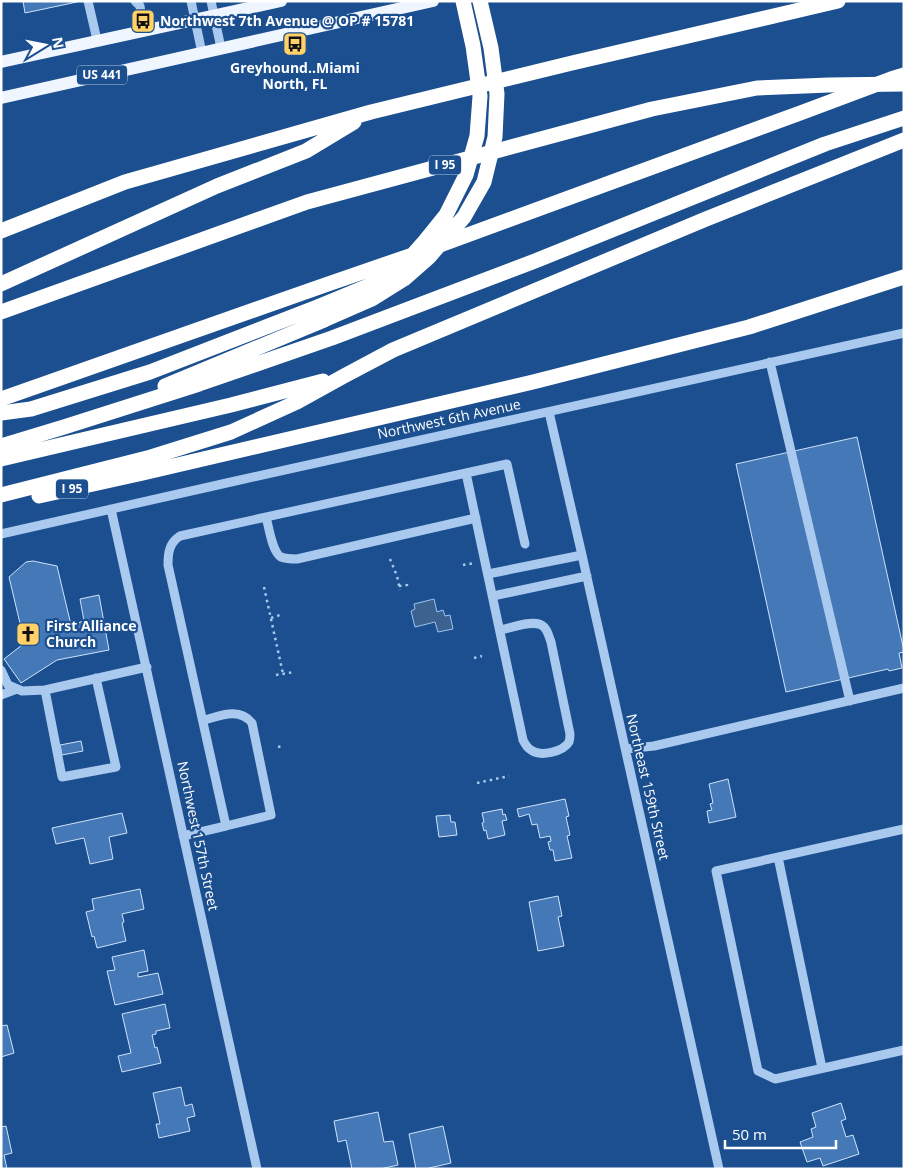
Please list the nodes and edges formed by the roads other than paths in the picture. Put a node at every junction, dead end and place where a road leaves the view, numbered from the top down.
1 (88, 1) edge
2 (135, 1) edge
3 (191, 1) edge
4 (211, 1) edge
5 (281, 1) edge
6 (433, 1) edge
7 (463, 1) edge
8 (480, 1) edge
9 (838, 1) edge
10 (213, 15) junction
11 (195, 19) junction
12 (144, 31) junction
13 (97, 40) junction
14 (221, 48) junction
15 (202, 53) junction
16 (1, 62) edge
17 (904, 75) edge
18 (904, 84) edge
19 (1, 98) edge
20 (371, 112) junction
21 (904, 118) edge
22 (904, 140) edge
23 (1, 231) edge
24 (904, 277) edge
25 (1, 284) edge
26 (1, 312) edge
27 (322, 313) junction
28 (904, 333) edge
29 (770, 362) junction
30 (344, 376) junction
31 (1, 400) edge
32 (549, 412) junction
33 (1, 413) edge
34 (64, 427) junction
35 (1, 446) edge
36 (1, 459) edge
37 (466, 472) junction
38 (1, 495) edge
39 (1, 504) edge
40 (111, 509) junction
41 (266, 517) junction
42 (476, 518) junction
43 (1, 534) edge
44 (525, 544) dead end
45 (582, 555) junction
46 (488, 574) junction
47 (587, 576) junction
48 (493, 596) junction
49 (500, 630) junction
50 (146, 667) junction
51 (1, 670) edge
52 (96, 678) junction
53 (904, 688) edge
54 (17, 689) junction
55 (45, 690) junction
56 (1, 695) edge
57 (850, 701) junction
58 (204, 720) junction
59 (626, 749) junction
60 (226, 826) junction
61 (904, 830) edge
62 (183, 836) junction
63 (778, 857) junction
64 (904, 1050) edge
65 (822, 1068) junction
66 (257, 1169) edge
67 (719, 1169) edge

1 - 13 street
2 - 12 street
3 - 11 street
4 - 10 street
5 - 10 main road, US 441
6 - 14 main road, US 441
7 - 27 highway, bridge
8 - 27 highway, bridge
9 - 20 highway
10 - 11 main road, US 441
10 - 14 street
11 - 12 main road, US 441
11 - 15 street
12 - 13 main road, US 441
13 - 16 main road, US 441
14 - 15 main road, US 441
15 - 19 main road, US 441
17 - 31 highway, bridge
18 - 26 highway, I 95
20 - 23 highway
20 - 25 highway
21 - 34 highway
22 - 30 highway
24 - 39 highway, I 95
27 - 33 highway
27 - 34 highway
28 - 29 street, Northwest 6th Avenue
29 - 32 street, Northwest 6th Avenue
29 - 57 street
30 - 36 highway
30 - 38 highway
32 - 40 street, Northwest 6th Avenue
32 - 45 street, Northeast 159th Street
34 - 35 highway
37 - 41 street
37 - 42 street
37 - 44 street
40 - 43 street, Northwest 6th Avenue
40 - 50 street, Northwest 157th Street
41 - 42 street
41 - 58 street
42 - 46 street
45 - 46 street
45 - 47 street, Northeast 159th Street
46 - 48 street
47 - 48 street
47 - 59 street, Northeast 159th Street
48 - 49 street
49 - 49 street
50 - 52 street
50 - 62 street, Northwest 157th Street
51 - 54 street
52 - 55 street
52 - 55 street
53 - 57 street
54 - 55 street
54 - 56 street
57 - 59 street
58 - 60 street
58 - 60 street
59 - 67 street, Northeast 159th Street
60 - 62 street
61 - 63 street
62 - 66 street, Northwest 157th Street
63 - 65 street
63 - 65 street
64 - 65 street

